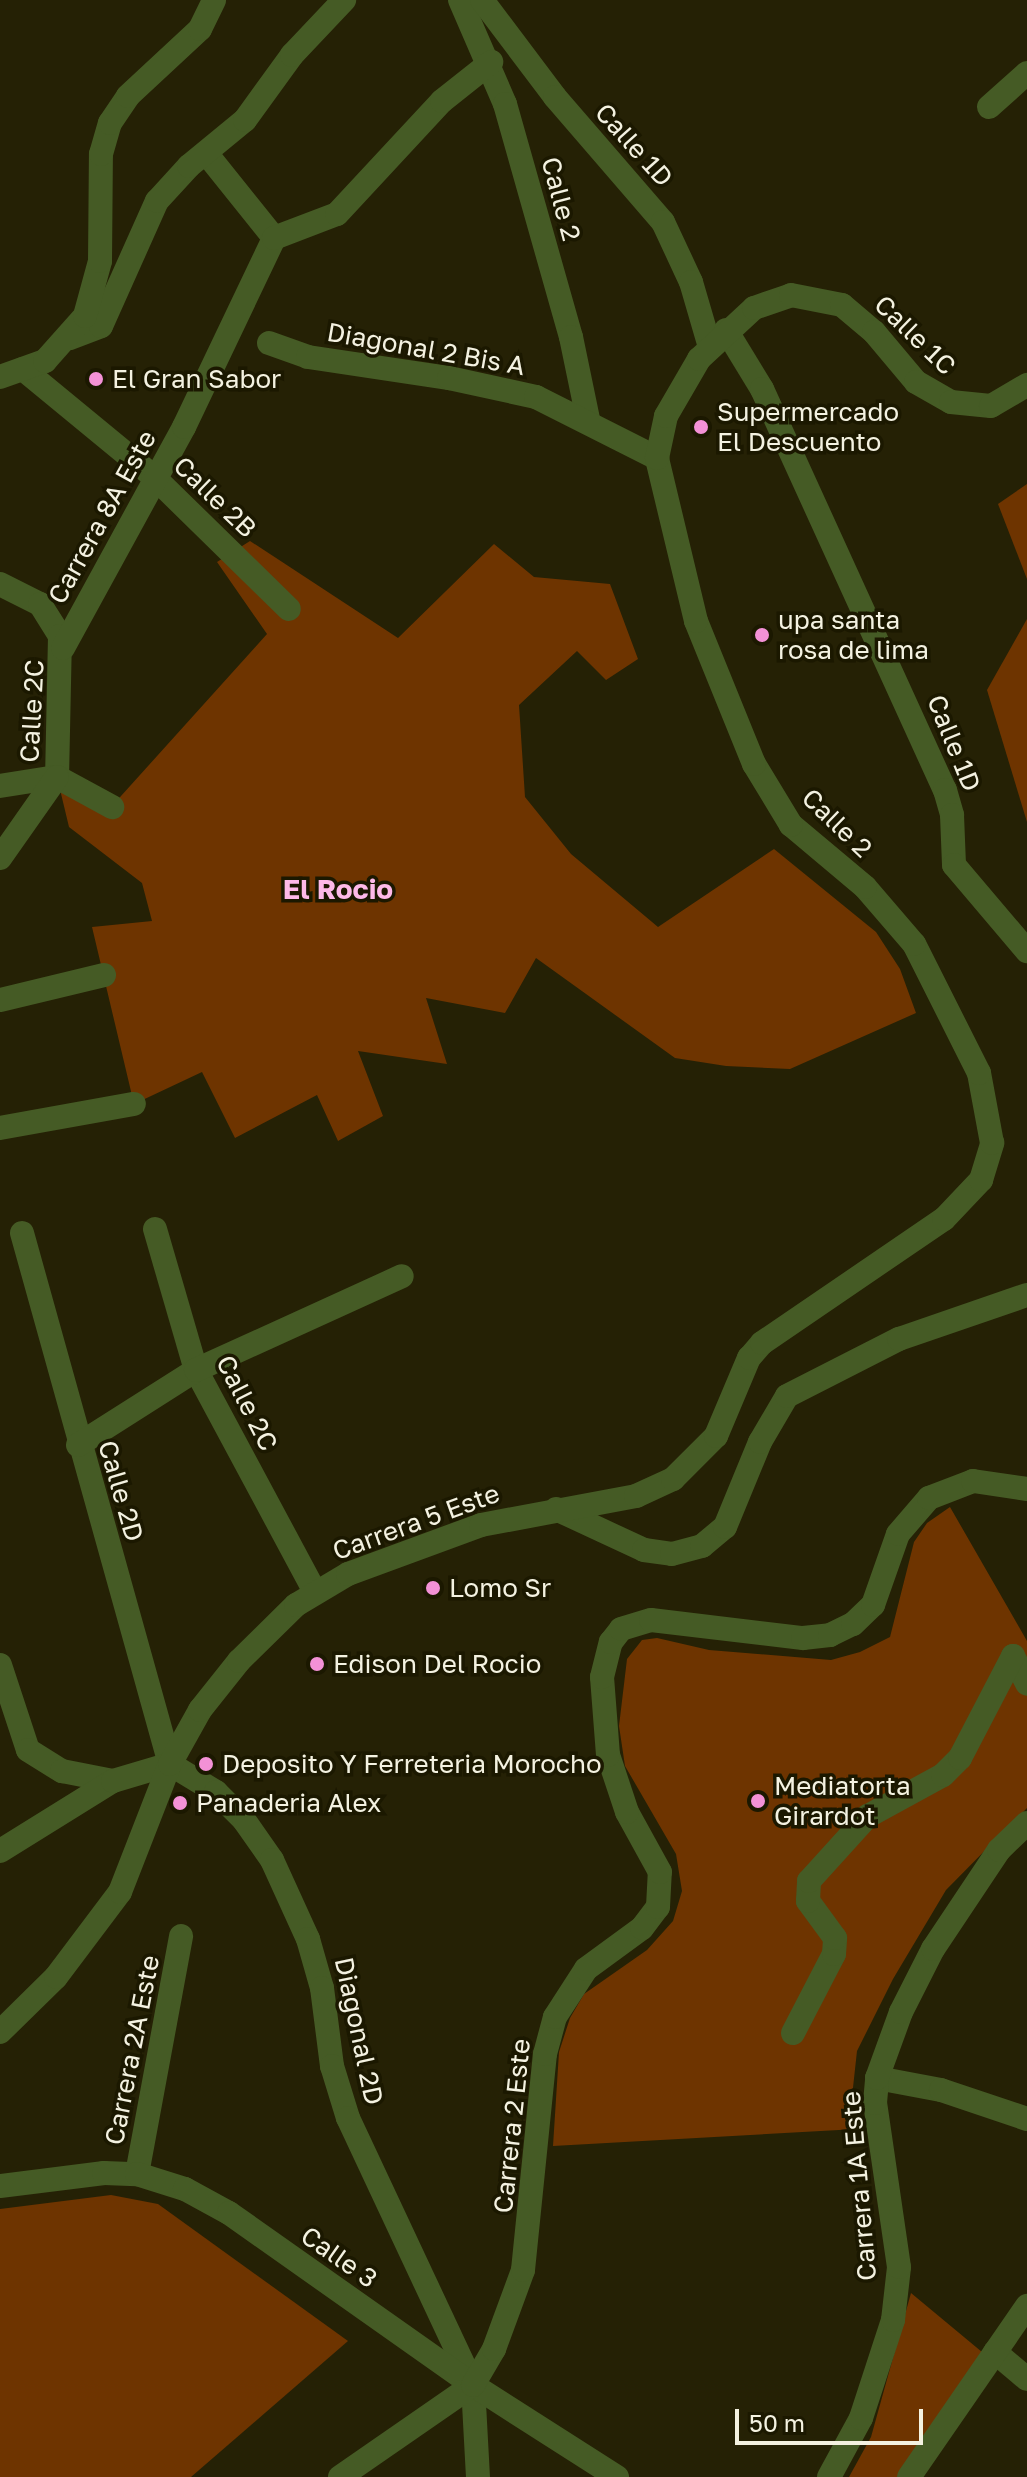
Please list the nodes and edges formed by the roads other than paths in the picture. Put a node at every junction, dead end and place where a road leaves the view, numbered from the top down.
1 (214, 0) edge
2 (344, 0) edge
3 (460, 0) edge
4 (482, 0) edge
5 (491, 62) junction
6 (1027, 73) edge
7 (989, 107) dead end
8 (206, 153) junction
9 (274, 238) junction
10 (70, 338) junction
11 (718, 338) junction
12 (269, 343) dead end
13 (12, 373) edge
14 (1027, 385) edge
15 (588, 419) junction
16 (657, 458) junction
17 (153, 476) junction
18 (0, 584) edge
19 (289, 609) dead end
20 (63, 648) junction
21 (57, 777) junction
22 (0, 786) edge
23 (112, 807) dead end
24 (0, 858) edge
25 (1027, 951) edge
26 (104, 975) dead end
27 (0, 1000) edge
28 (134, 1104) dead end
29 (0, 1128) edge
30 (988, 1163) joint
31 (155, 1229) dead end
32 (22, 1233) dead end
33 (402, 1276) dead end
34 (1027, 1295) edge
35 (196, 1370) junction
36 (78, 1445) junction
37 (1027, 1489) edge
38 (556, 1509) junction
39 (315, 1592) junction
40 (1020, 1652) edge
41 (0, 1665) edge
42 (1027, 1684) edge
43 (170, 1764) junction
44 (113, 1781) junction
45 (1027, 1823) edge
46 (0, 1851) edge
47 (181, 1936) dead end
48 (0, 2032) edge
49 (793, 2033) dead end
50 (877, 2078) junction
51 (1027, 2119) edge
52 (137, 2174) junction
53 (0, 2186) edge
54 (1027, 2306) edge
55 (995, 2352) junction
56 (1027, 2379) edge
57 (473, 2385) junction
58 (610, 2475) edge
59 (340, 2477) edge
60 (478, 2477) edge
61 (829, 2477) edge
62 (909, 2477) edge

1 - 10 street
2 - 8 street
3 - 5 street, Calle 2
4 - 11 street, Calle 1D
5 - 9 street
5 - 15 street, Calle 2
6 - 7 street
8 - 9 street
8 - 10 street
9 - 17 street, Carrera 8A Este
10 - 13 street
11 - 14 street, Calle 1C
11 - 16 street
11 - 25 street, Calle 1D
12 - 15 street, Diagonal 2 Bis A
13 - 17 street, Calle 2B
15 - 16 street, Diagonal 2 Bis A
16 - 30 street, Calle 2
17 - 19 street, Calle 2B
17 - 20 street, Carrera 8A Este
18 - 20 street, Calle 2C
20 - 21 street, Calle 2C
21 - 22 street
21 - 23 street
21 - 24 street
26 - 27 street
28 - 29 street
30 - 38 street, Carrera 5 Este
31 - 35 street, Calle 2C
32 - 36 street, Calle 2D
33 - 35 street
34 - 38 street
35 - 36 street
35 - 39 street, Calle 2C
36 - 43 street, Calle 2D
37 - 57 street, Carrera 2 Este
38 - 39 street, Carrera 5 Este
39 - 43 street, Carrera 5 Este
40 - 42 street
40 - 49 street
41 - 44 street
43 - 44 street
43 - 48 street, Carrera 5 Este
43 - 57 street, Diagonal 2D
44 - 46 street
45 - 50 street, Carrera 1A Este
47 - 52 street, Carrera 2A Este
50 - 51 street
50 - 61 street, Carrera 1A Este
52 - 53 street, Calle 3
52 - 57 street, Calle 3
54 - 55 street
55 - 56 street
55 - 62 street
57 - 58 street, Calle 3
57 - 59 street, Carrera 2 Este
57 - 60 street

